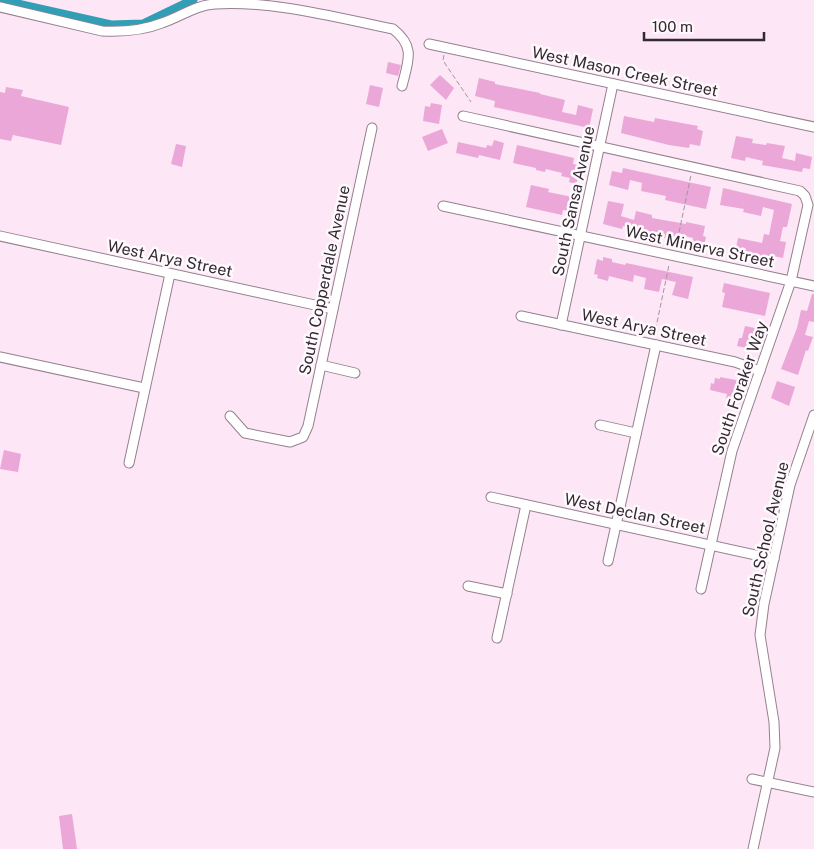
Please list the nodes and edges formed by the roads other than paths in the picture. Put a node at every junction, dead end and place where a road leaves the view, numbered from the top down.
1 (0, 7) edge
2 (429, 44) dead end
3 (613, 84) junction
4 (402, 86) dead end
5 (463, 116) dead end
6 (814, 127) edge
7 (372, 128) dead end
8 (600, 147) junction
9 (443, 206) dead end
10 (0, 236) edge
11 (580, 236) junction
12 (170, 274) junction
13 (791, 281) junction
14 (814, 286) edge
15 (334, 309) junction
16 (521, 316) dead end
17 (562, 324) junction
18 (656, 345) junction
19 (0, 357) edge
20 (322, 365) junction
21 (760, 371) junction
22 (355, 373) dead end
23 (144, 388) junction
24 (814, 415) edge
25 (230, 416) dead end
26 (600, 425) dead end
27 (636, 433) junction
28 (129, 463) dead end
29 (491, 497) dead end
30 (526, 504) junction
31 (616, 524) junction
32 (711, 545) junction
33 (774, 559) junction
34 (608, 561) dead end
35 (468, 586) dead end
36 (701, 589) dead end
37 (506, 594) junction
38 (497, 638) dead end
39 (752, 779) dead end
40 (767, 782) junction
41 (814, 792) edge
42 (753, 849) edge

1 - 4 street
2 - 3 street, West Mason Creek Street
3 - 6 street, West Mason Creek Street
3 - 8 street, South Sansa Avenue
5 - 8 street
7 - 15 street, South Copperdale Avenue
8 - 11 street, South Sansa Avenue
8 - 13 street, South Foraker Way
9 - 11 street, West Minerva Street
10 - 12 street, West Arya Street
11 - 13 street, West Minerva Street
11 - 17 street, South Sansa Avenue
12 - 15 street, West Arya Street
12 - 23 street
13 - 14 street, West Minerva Street
13 - 21 street, South Foraker Way
15 - 20 street, South Copperdale Avenue
16 - 17 street, West Arya Street
17 - 18 street, West Arya Street
18 - 21 street, West Arya Street
18 - 27 street
19 - 23 street
20 - 22 street
20 - 25 street, South Copperdale Avenue
21 - 32 street, South Foraker Way
23 - 28 street
24 - 33 street, South School Avenue
26 - 27 street
27 - 31 street
29 - 30 street, West Declan Street
30 - 31 street, West Declan Street
30 - 37 street
31 - 32 street, West Declan Street
31 - 34 street
32 - 33 street, West Declan Street
32 - 36 street, South Foraker Way
33 - 40 street, South School Avenue
35 - 37 street
37 - 38 street
39 - 40 street
40 - 41 street
40 - 42 street, South School Avenue

